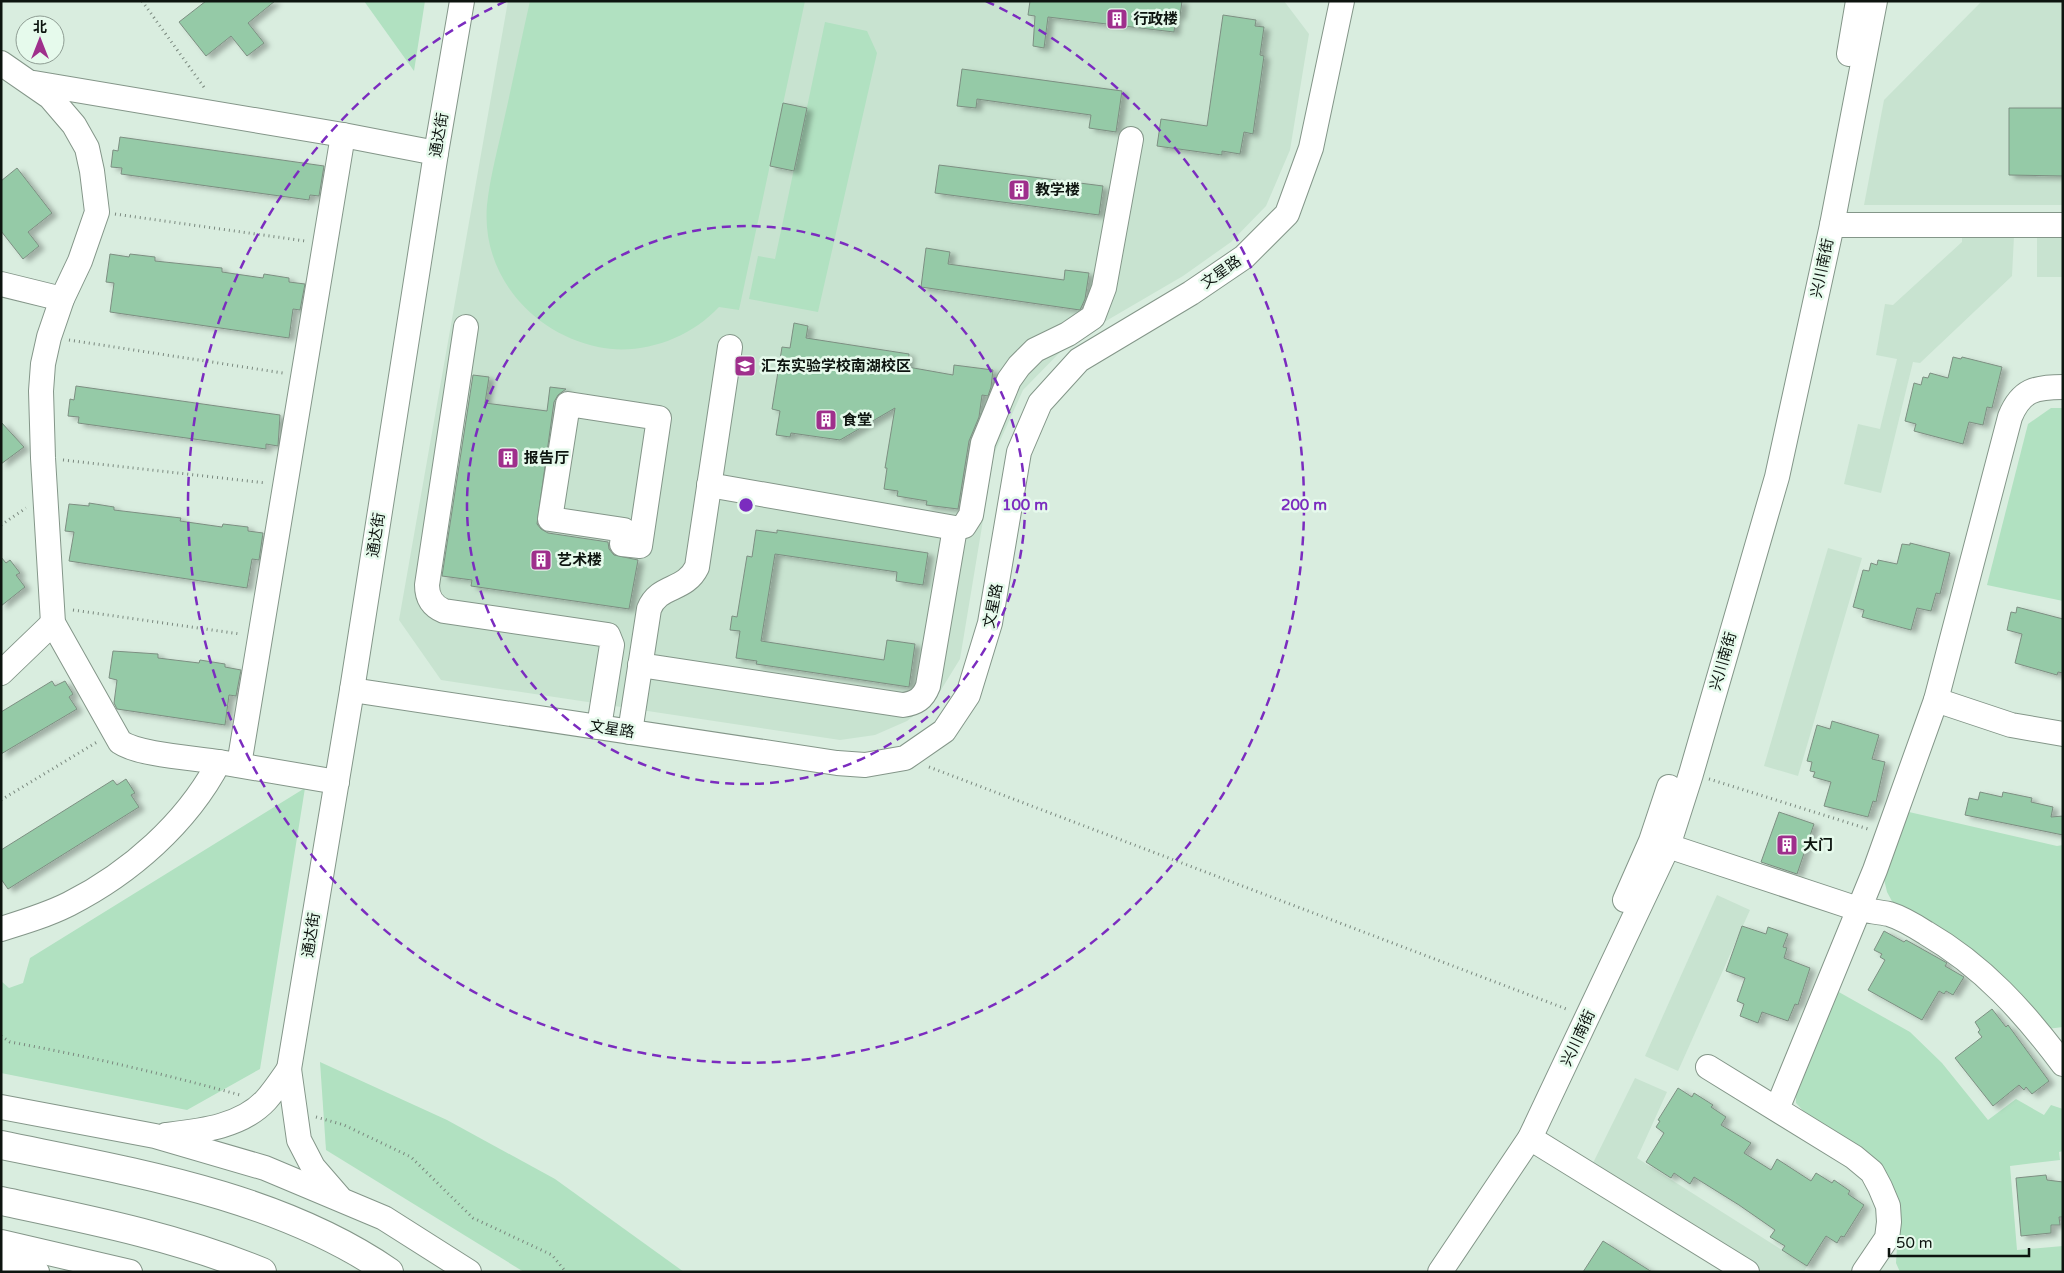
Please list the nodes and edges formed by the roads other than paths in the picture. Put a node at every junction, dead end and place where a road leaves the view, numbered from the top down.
1 (462, 1) edge
2 (1342, 1) edge
3 (1858, 1) edge
4 (1875, 1) edge
5 (1, 63) edge
6 (30, 82) junction
7 (88, 92) junction
8 (74, 125) junction
9 (342, 135) junction
10 (1131, 139) dead end
11 (436, 153) junction
12 (1832, 225) junction
13 (2063, 225) edge
14 (1, 284) edge
15 (62, 299) junction
16 (466, 327) dead end
17 (730, 348) dead end
18 (2063, 387) edge
19 (709, 485) junction
20 (955, 528) junction
21 (640, 546) joint
22 (53, 615) junction
23 (640, 666) junction
24 (1, 673) edge
25 (352, 690) junction
26 (1936, 700) junction
27 (599, 727) junction
28 (630, 732) junction
29 (2063, 734) edge
30 (229, 764) junction
31 (337, 782) junction
32 (1668, 846) junction
33 (1858, 910) junction
34 (1, 929) edge
35 (2063, 1064) edge
36 (1708, 1067) dead end
37 (289, 1069) junction
38 (1, 1107) edge
39 (1777, 1109) junction
40 (155, 1136) junction
41 (1530, 1138) junction
42 (1, 1145) edge
43 (342, 1200) junction
44 (1, 1201) edge
45 (1, 1242) edge
46 (1, 1262) edge
47 (1870, 1270) edge
48 (37, 1272) edge
49 (130, 1272) edge
50 (262, 1272) edge
51 (389, 1272) edge
52 (469, 1272) edge
53 (1423, 1272) edge
54 (1440, 1272) edge
55 (1747, 1272) edge

1 - 11 street, 通达街
2 - 28 street, 文星路
3 - 53 street, 兴川南街
4 - 12 street, 兴川南街
5 - 6 street
6 - 7 street
6 - 8 street
7 - 8 street
7 - 9 street
8 - 15 street
9 - 11 street
9 - 30 street
10 - 20 street
11 - 25 street, 通达街
12 - 13 street
12 - 32 street, 兴川南街
14 - 15 street
15 - 22 street
16 - 27 street
17 - 19 street
18 - 26 street
19 - 20 street
19 - 23 street
20 - 23 street
21 - 21 street
22 - 24 street
22 - 30 street
23 - 28 street
25 - 27 street, 文星路
25 - 31 street, 通达街
26 - 29 street
26 - 33 street
27 - 28 street, 文星路
30 - 31 street
30 - 34 street
31 - 37 street, 通达街
32 - 33 street
32 - 41 street, 兴川南街
33 - 35 street
33 - 39 street
36 - 39 street
37 - 40 street
37 - 43 street
38 - 40 street
39 - 47 street
40 - 43 street
41 - 54 street, 兴川南街
41 - 55 street
42 - 51 highway
43 - 52 street
44 - 50 highway
45 - 49 street
46 - 48 street

